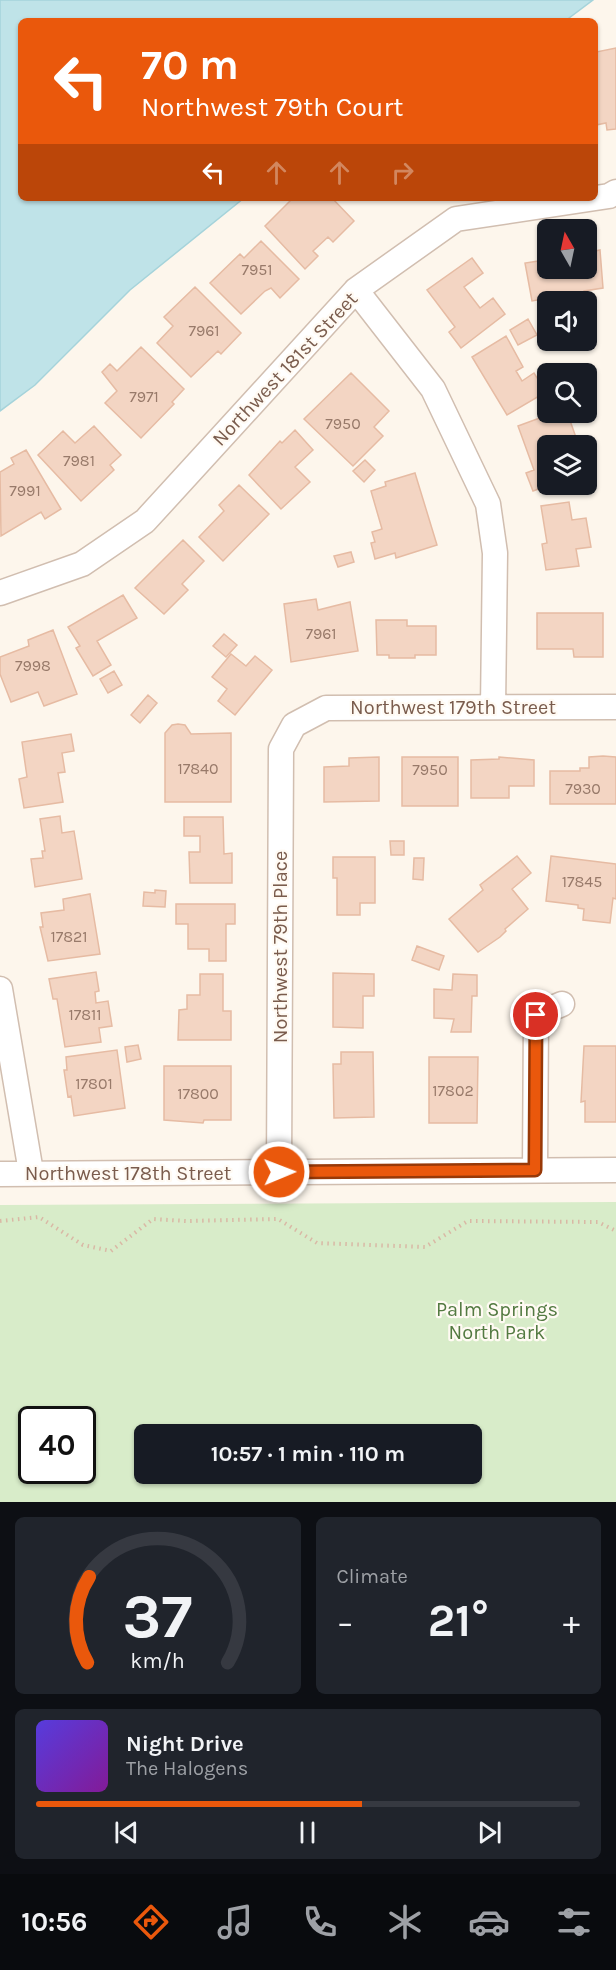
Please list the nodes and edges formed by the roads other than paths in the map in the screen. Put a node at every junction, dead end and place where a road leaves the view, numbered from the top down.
1 (616, 192) edge
2 (598, 198) edge
3 (576, 201) edge
4 (356, 290) junction
5 (0, 593) edge
6 (616, 706) edge
7 (493, 707) junction
8 (294, 724) joint
9 (0, 989) edge
10 (562, 1004) dead end
11 (535, 1170) junction
12 (616, 1170) edge
13 (31, 1172) junction
14 (279, 1172) junction
15 (0, 1174) edge

1 - 2 street, Northwest 181st Street
3 - 4 street, Northwest 181st Street
4 - 5 street, Northwest 181st Street
4 - 7 street
6 - 7 street, Northwest 179th Street
7 - 8 street, Northwest 179th Street
8 - 14 street, Northwest 79th Place
9 - 13 street
10 - 11 street
11 - 12 street, Northwest 178th Street
11 - 14 street, Northwest 178th Street
13 - 14 street, Northwest 178th Street
13 - 15 street, Northwest 178th Street

